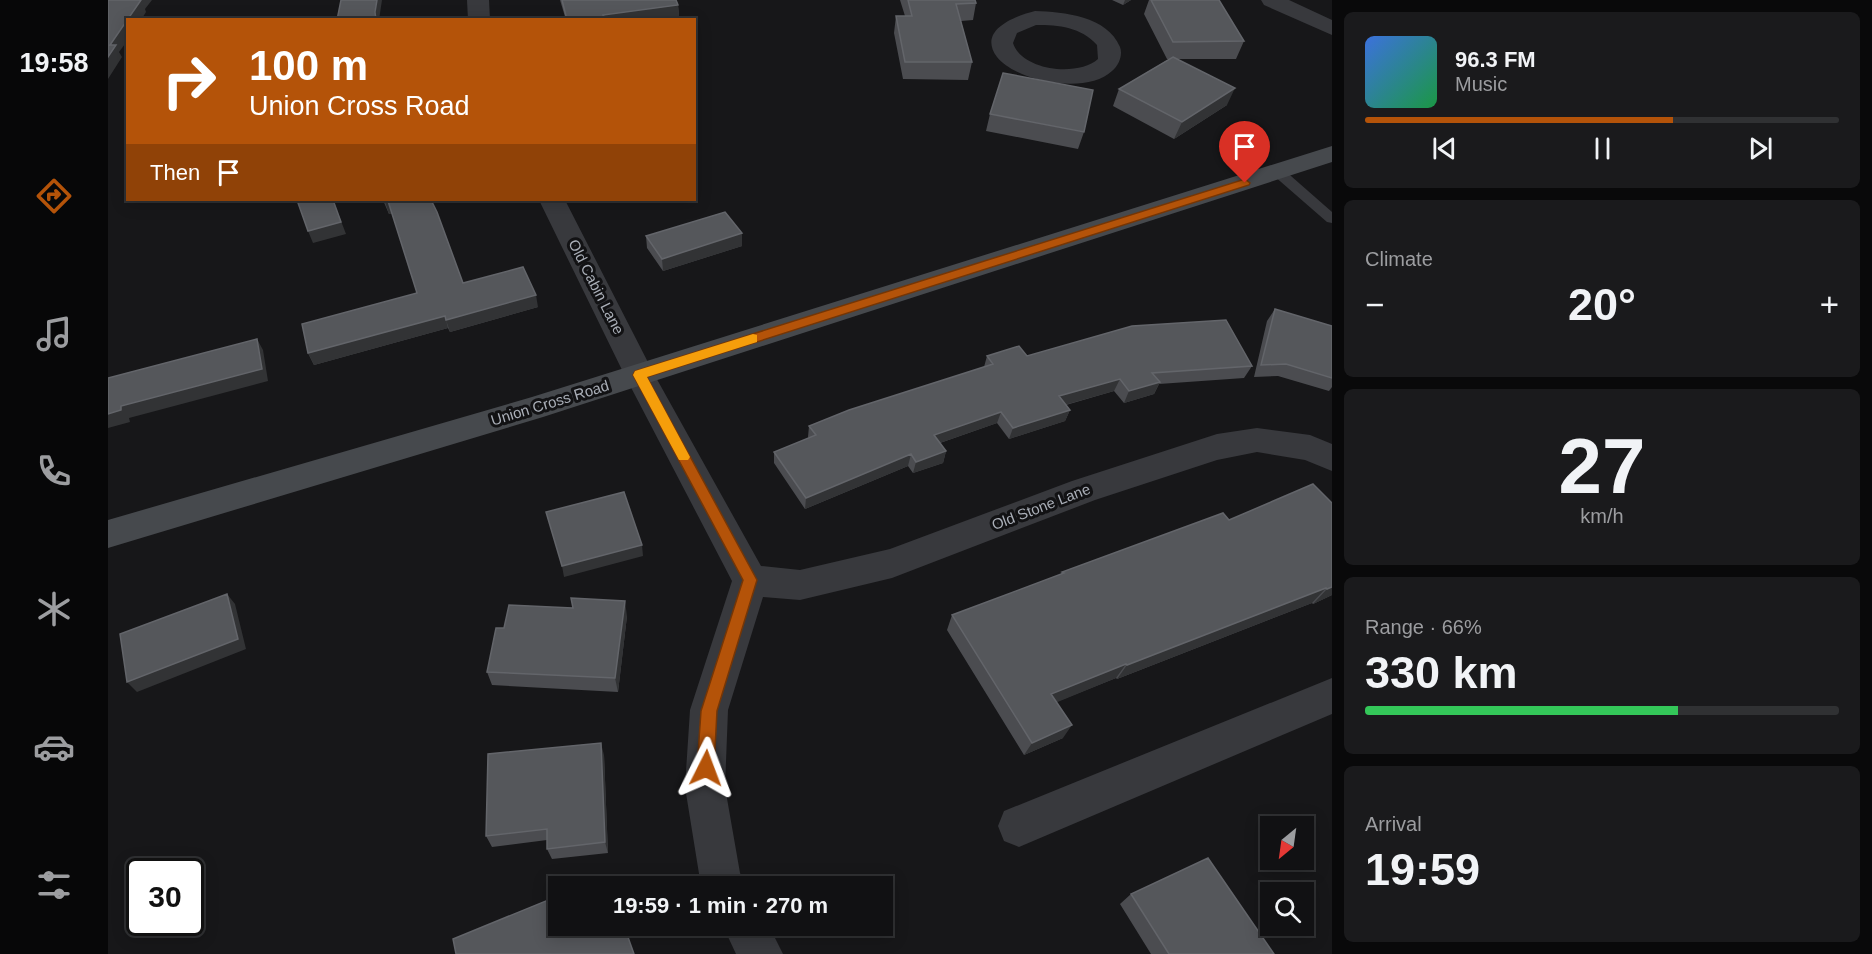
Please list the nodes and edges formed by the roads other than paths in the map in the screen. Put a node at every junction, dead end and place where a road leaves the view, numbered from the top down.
1 (478, 0) edge
2 (1018, 0) edge
3 (1272, 0) edge
4 (479, 18) edge
5 (1035, 18) dead end
6 (1332, 28) edge
7 (1332, 154) edge
8 (1278, 172) junction
9 (552, 201) edge
10 (1332, 219) edge
11 (639, 375) junction
12 (1332, 458) edge
13 (108, 534) edge
14 (750, 580) junction
15 (1332, 696) edge
16 (1019, 826) dead end
17 (719, 876) edge
18 (750, 936) edge
19 (760, 954) edge

1 - 4 street
2 - 5 street
3 - 6 street
7 - 8 main road, Union Cross Road
8 - 10 lane
8 - 11 main road, Union Cross Road
9 - 11 street, Old Cabin Lane
11 - 13 main road, Union Cross Road
11 - 14 street
12 - 14 street, Old Stone Lane
14 - 17 street
15 - 16 street
18 - 19 street

